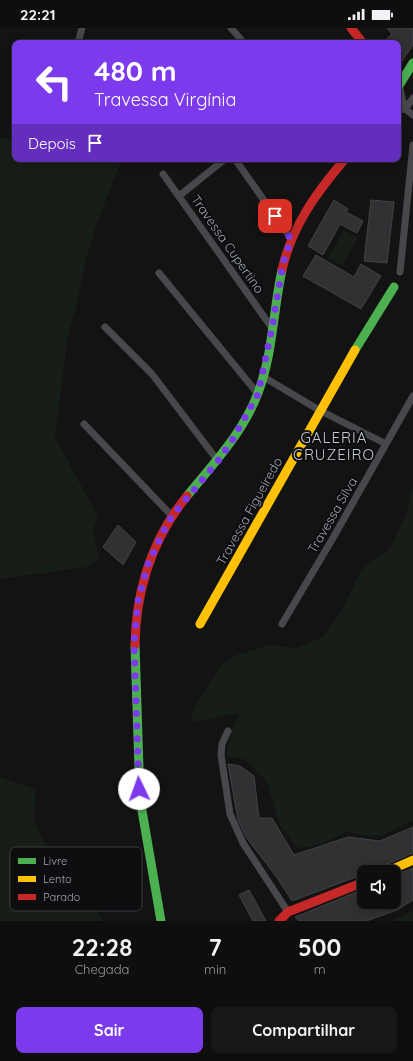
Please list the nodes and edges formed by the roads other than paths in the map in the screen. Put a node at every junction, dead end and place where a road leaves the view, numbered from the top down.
1 (82, 28) edge
2 (231, 28) edge
3 (351, 28) edge
4 (79, 40) edge
5 (241, 40) edge
6 (361, 40) edge
7 (413, 63) edge
8 (401, 81) edge
9 (413, 98) edge
10 (402, 110) edge
11 (413, 114) edge
12 (413, 145) edge
13 (221, 162) edge
14 (237, 162) edge
15 (342, 162) edge
16 (163, 174) dead end
17 (179, 196) junction
18 (291, 239) junction
19 (400, 272) dead end
20 (159, 273) dead end
21 (394, 287) dead end
22 (105, 327) dead end
23 (272, 328) junction
24 (262, 376) junction
25 (258, 394) junction
26 (413, 396) edge
27 (319, 410) junction
28 (84, 424) dead end
29 (386, 444) junction
30 (218, 461) junction
31 (172, 516) junction
32 (200, 624) dead end
33 (282, 624) dead end
34 (228, 731) dead end
35 (413, 860) edge
36 (401, 865) edge
37 (357, 885) edge
38 (288, 912) junction
39 (161, 921) edge
40 (278, 921) edge

1 - 4 street
2 - 5 street
3 - 6 main road
7 - 8 main road
9 - 10 street
10 - 11 street
12 - 19 street
13 - 17 street
14 - 18 street
15 - 18 main road
16 - 17 street, Travessa Cupertino
17 - 23 street, Travessa Cupertino
18 - 23 main road
20 - 25 street
21 - 27 main road, Travessa Figueiredo
22 - 30 street
23 - 24 main road
24 - 25 main road
24 - 27 street
25 - 30 main road
26 - 29 street, Travessa Silva
27 - 29 street
27 - 32 main road, Travessa Figueiredo
28 - 31 street
29 - 33 street, Travessa Silva
30 - 31 main road
31 - 39 main road
34 - 38 street
35 - 36 main road
37 - 38 main road
38 - 40 main road

